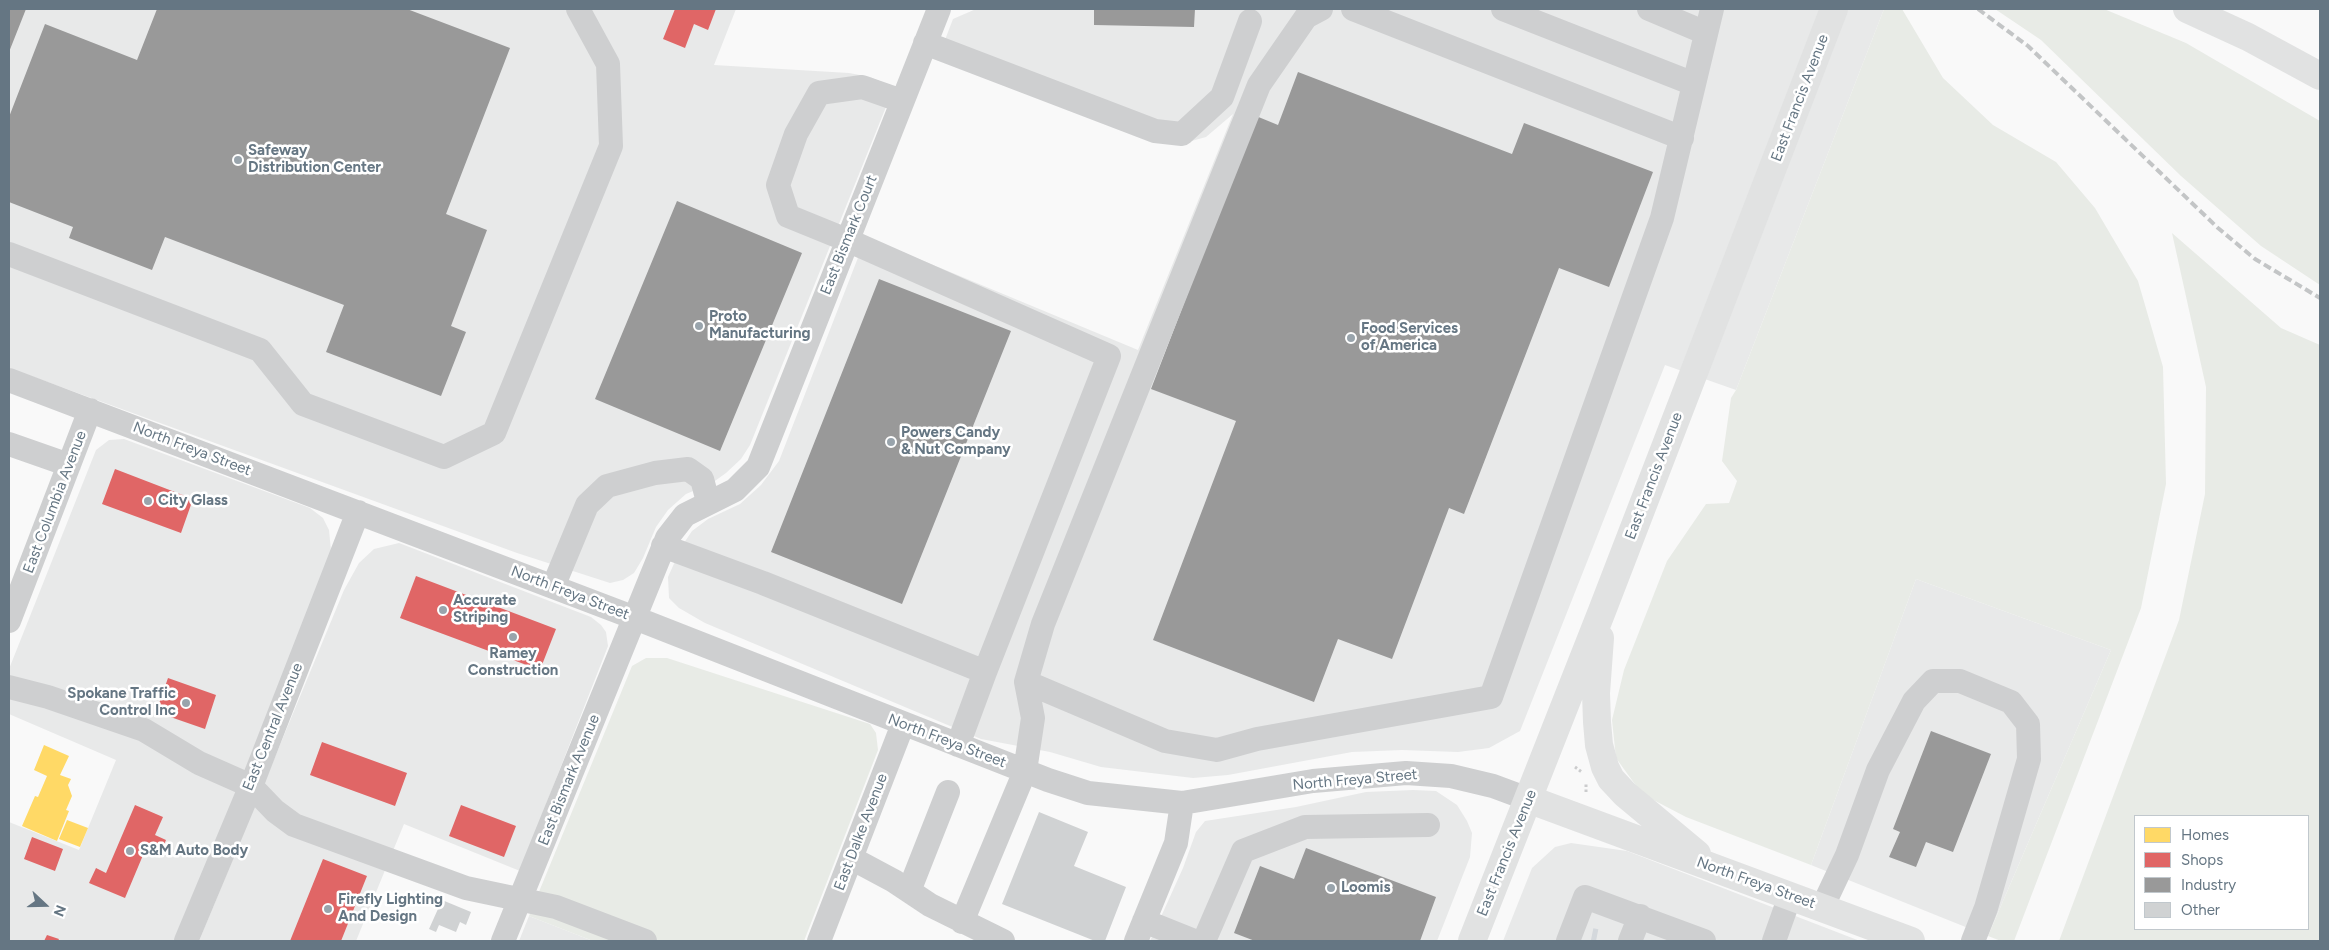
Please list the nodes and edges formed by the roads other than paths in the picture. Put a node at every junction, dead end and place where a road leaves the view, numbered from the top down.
1 (578, 9) edge
2 (939, 9) edge
3 (1321, 9) edge
4 (1353, 9) edge
5 (1503, 9) edge
6 (1649, 9) edge
7 (1712, 9) edge
8 (2187, 9) edge
9 (1833, 11) edge
10 (1250, 21) dead end
11 (1706, 33) junction
12 (925, 43) junction
13 (2285, 56) junction
14 (2320, 76) edge
15 (2320, 81) edge
16 (1694, 84) junction
17 (902, 101) junction
18 (1682, 138) junction
19 (847, 240) junction
20 (9, 254) edge
21 (9, 380) edge
22 (90, 410) junction
23 (9, 444) edge
24 (69, 465) junction
25 (708, 502) junction
26 (358, 512) junction
27 (663, 546) junction
28 (553, 587) junction
29 (1602, 611) junction
30 (635, 618) junction
31 (9, 621) edge
32 (984, 672) junction
33 (1026, 682) junction
34 (9, 687) edge
35 (903, 724) junction
36 (958, 745) junction
37 (1025, 771) junction
38 (251, 786) junction
39 (948, 792) dead end
40 (1528, 799) junction
41 (1182, 803) junction
42 (1428, 825) dead end
43 (851, 858) junction
44 (1713, 867) junction
45 (908, 890) junction
46 (1790, 896) junction
47 (520, 899) junction
48 (1822, 908) junction
49 (1640, 916) junction
50 (962, 922) junction
51 (1140, 931) edge
52 (1577, 937) edge
53 (186, 941) edge
54 (503, 941) edge
55 (645, 941) edge
56 (819, 941) edge
57 (1003, 941) edge
58 (1194, 941) edge
59 (1204, 941) edge
60 (1472, 941) edge
61 (1630, 941) edge
62 (1704, 941) edge
63 (1774, 941) edge
64 (1911, 941) edge
65 (1973, 941) edge

1 - 20 street
2 - 12 street, East Bismark Court
3 - 33 street
4 - 18 street
5 - 16 street
6 - 11 street
7 - 11 street
8 - 13 main road
9 - 29 main road, East Francis Avenue
10 - 12 street
11 - 16 street
12 - 17 street, East Bismark Court
13 - 14 main road
13 - 15 main road
16 - 18 street
17 - 19 street, East Bismark Court
17 - 19 street
18 - 33 street
19 - 25 street, East Bismark Court
19 - 32 street
21 - 22 street, North Freya Street
22 - 24 street, East Columbia Avenue
22 - 26 street, North Freya Street
23 - 24 street
24 - 31 street, East Columbia Avenue
25 - 27 street, East Bismark Court
25 - 28 street
26 - 28 street, North Freya Street
26 - 38 street, East Central Avenue
27 - 30 street, East Bismark Court
27 - 32 street
28 - 30 street, North Freya Street
29 - 40 main road, East Francis Avenue
29 - 44 main road
30 - 35 street, North Freya Street
30 - 47 street, East Bismark Avenue
32 - 36 street
33 - 37 street
34 - 38 street
35 - 36 street, North Freya Street
35 - 43 street, East Dalke Avenue
36 - 37 street, North Freya Street
37 - 41 street, North Freya Street
37 - 50 street
38 - 47 street
38 - 53 street, East Central Avenue
39 - 45 street
40 - 41 street, North Freya Street
40 - 44 main road, North Freya Street
40 - 60 main road, East Francis Avenue
41 - 51 street
42 - 59 street
43 - 45 street
43 - 56 street, East Dalke Avenue
44 - 46 main road, North Freya Street
45 - 50 street
46 - 48 main road, North Freya Street
46 - 63 street
47 - 54 street, East Bismark Avenue
47 - 55 street
48 - 64 main road, North Freya Street
48 - 65 street
49 - 52 street
49 - 61 street
49 - 62 street
50 - 57 street
51 - 58 street

